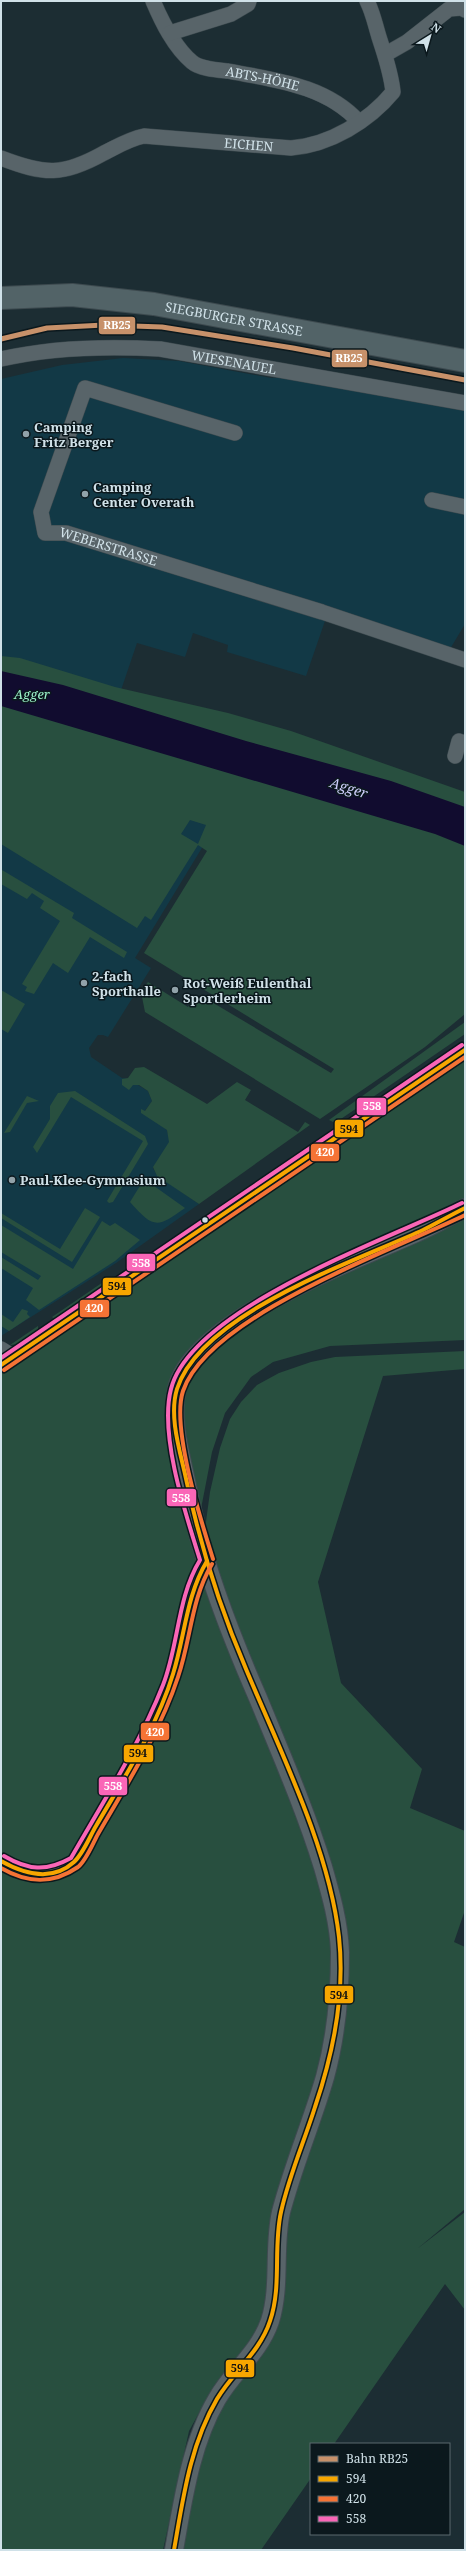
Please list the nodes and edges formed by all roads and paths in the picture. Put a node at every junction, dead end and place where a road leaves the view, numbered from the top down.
1 (153, 1) edge
2 (249, 1) edge
3 (367, 1) edge
4 (465, 10) edge
5 (170, 33) junction
6 (386, 54) junction
7 (359, 122) junction
8 (1, 158) edge
9 (1, 298) edge
10 (1, 359) edge
11 (465, 361) edge
12 (465, 403) edge
13 (235, 433) dead end
14 (432, 500) dead end
15 (465, 507) edge
16 (465, 660) edge
17 (465, 743) edge
18 (455, 756) dead end
19 (465, 1050) edge
20 (465, 1208) edge
21 (1, 1349) edge
22 (14, 1357) junction
23 (1, 1365) edge
24 (208, 1561) junction
25 (1, 1861) edge
26 (174, 2550) edge

1 - 5 street, ABTS-HÖHE
2 - 5 street
3 - 6 street, EICHEN
4 - 6 street
5 - 7 street, ABTS-HÖHE
6 - 7 street, EICHEN
7 - 8 street, EICHEN
9 - 11 main road, SIEGBURGER STRASSE
10 - 12 street, WIESENAUEL
13 - 16 street, WEBERSTRASSE
14 - 15 street
17 - 18 street
19 - 22 street
20 - 24 street
21 - 22 street
22 - 23 street
24 - 25 street
24 - 26 street

